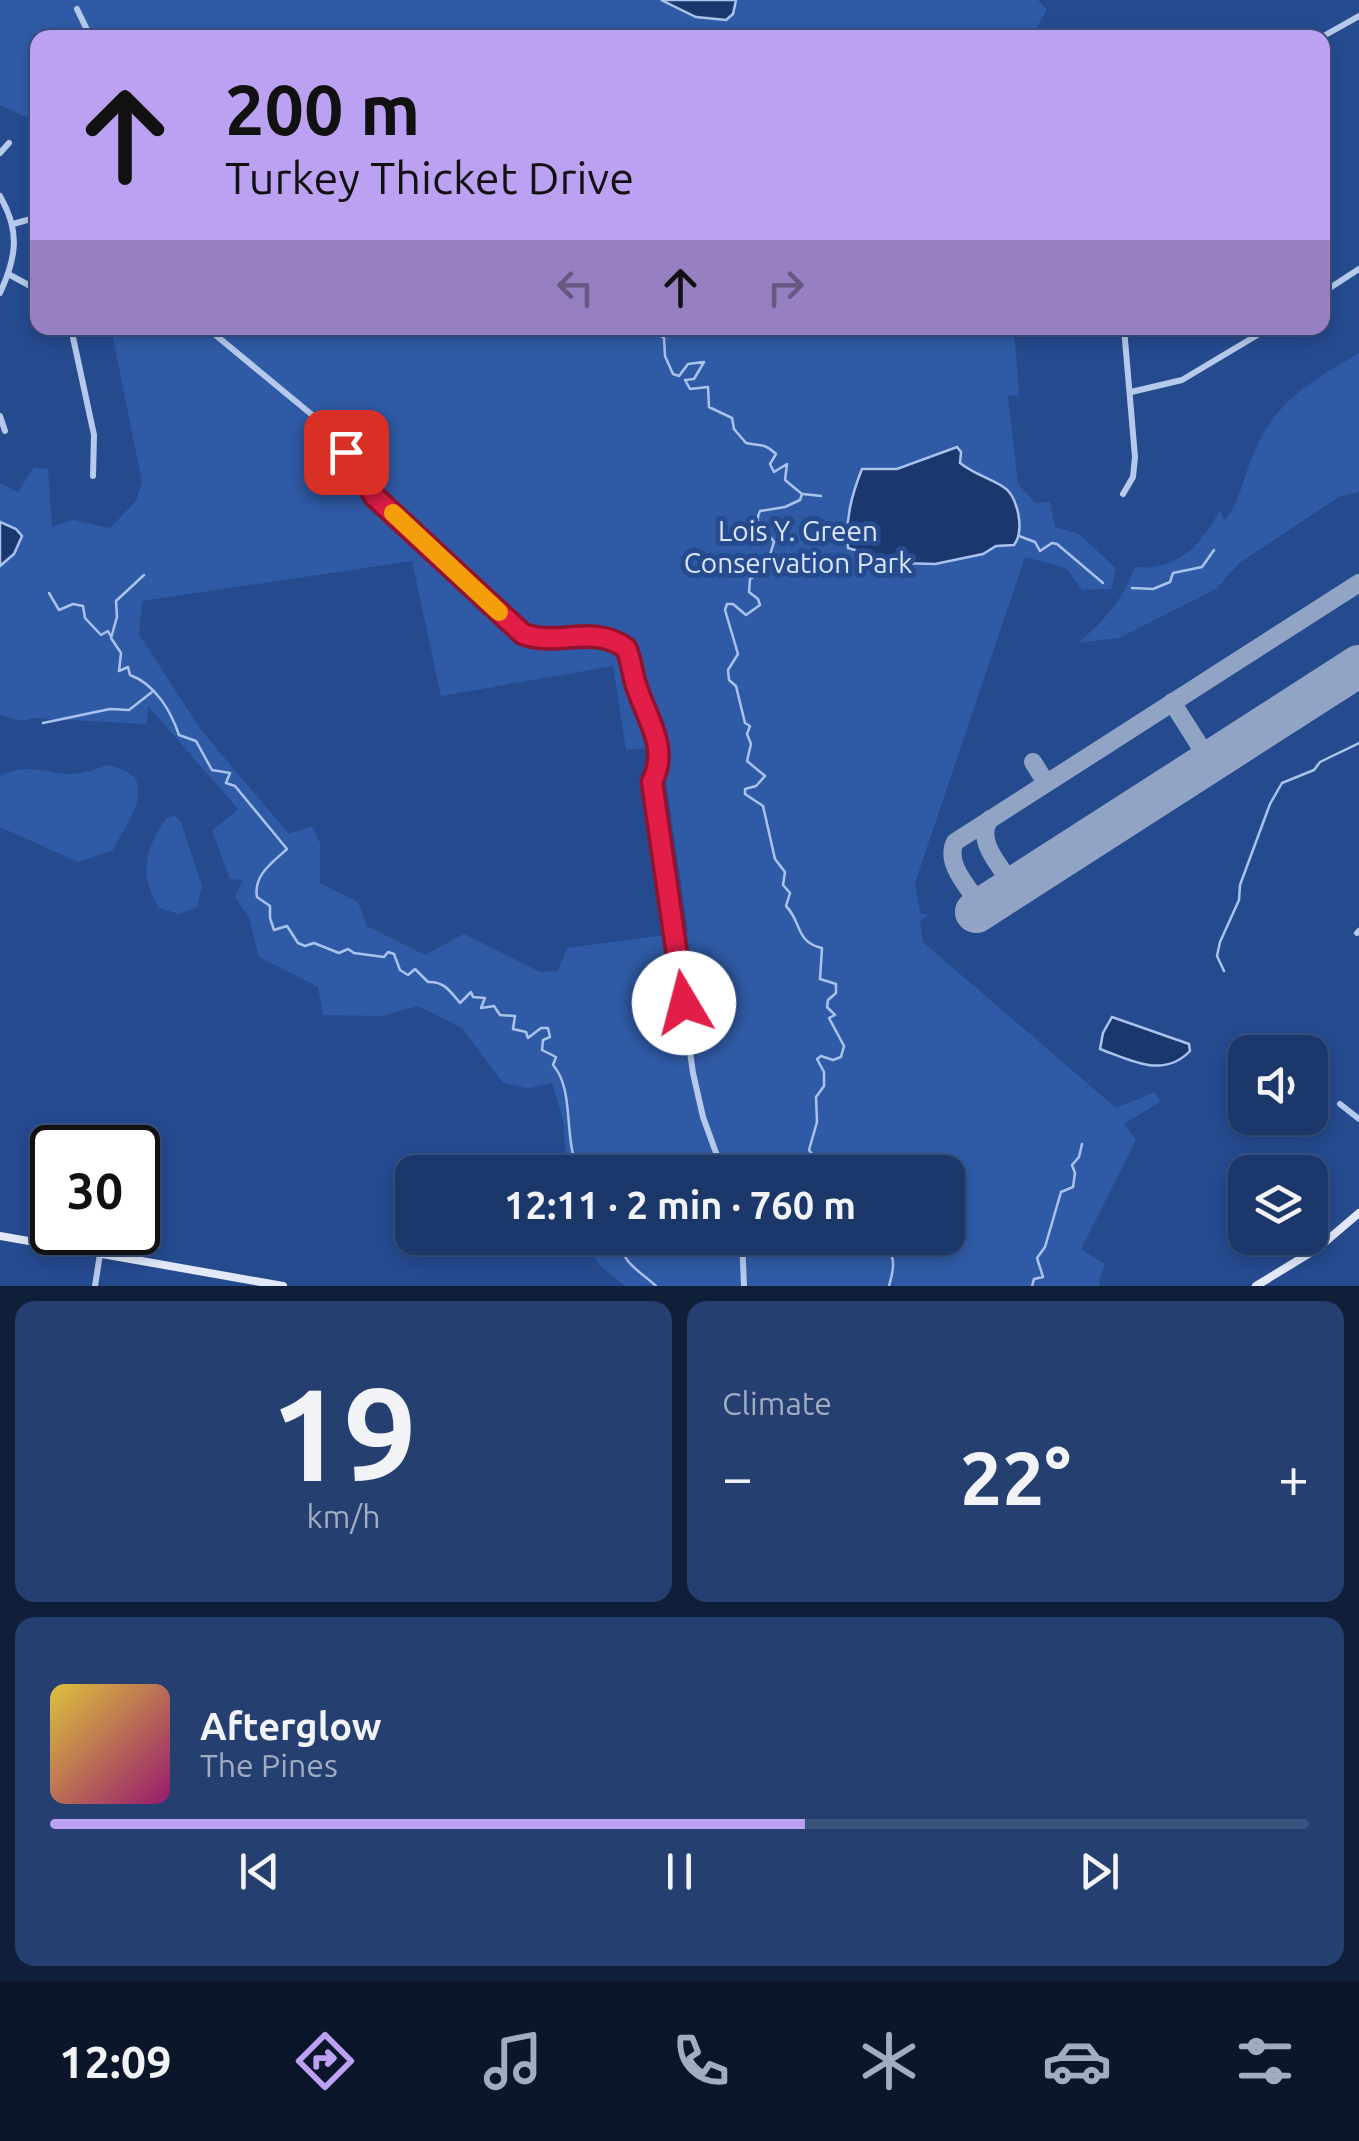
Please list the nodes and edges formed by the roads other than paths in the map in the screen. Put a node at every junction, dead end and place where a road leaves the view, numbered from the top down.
1 (77, 9) dead end
2 (1359, 16) edge
3 (87, 30) edge
4 (1330, 32) edge
5 (9, 143) dead end
6 (0, 153) edge
7 (0, 196) edge
8 (30, 219) edge
9 (13, 224) junction
10 (1359, 269) edge
11 (8, 274) junction
12 (30, 286) edge
13 (1330, 288) edge
14 (0, 292) edge
15 (73, 335) edge
16 (215, 335) edge
17 (1125, 335) edge
18 (1257, 335) edge
19 (1131, 392) junction
20 (0, 416) edge
21 (5, 431) dead end
22 (94, 476) dead end
23 (1124, 494) dead end
24 (1340, 1104) dead end
25 (1359, 1119) edge
26 (718, 1155) edge
27 (1359, 1213) edge
28 (0, 1236) edge
29 (30, 1241) edge
30 (100, 1255) edge
31 (106, 1255) edge
32 (743, 1255) edge
33 (95, 1286) edge
34 (283, 1286) edge
35 (744, 1286) edge
36 (1256, 1286) edge

1 - 3 street
2 - 4 street
5 - 6 street
7 - 9 street
8 - 9 street
9 - 11 street
10 - 13 street
11 - 12 street
11 - 14 street
15 - 22 street
16 - 26 street
17 - 19 street
18 - 19 street
19 - 23 street
20 - 21 street
24 - 25 street
27 - 36 main road
28 - 29 main road
30 - 33 street
31 - 34 main road
32 - 35 street

